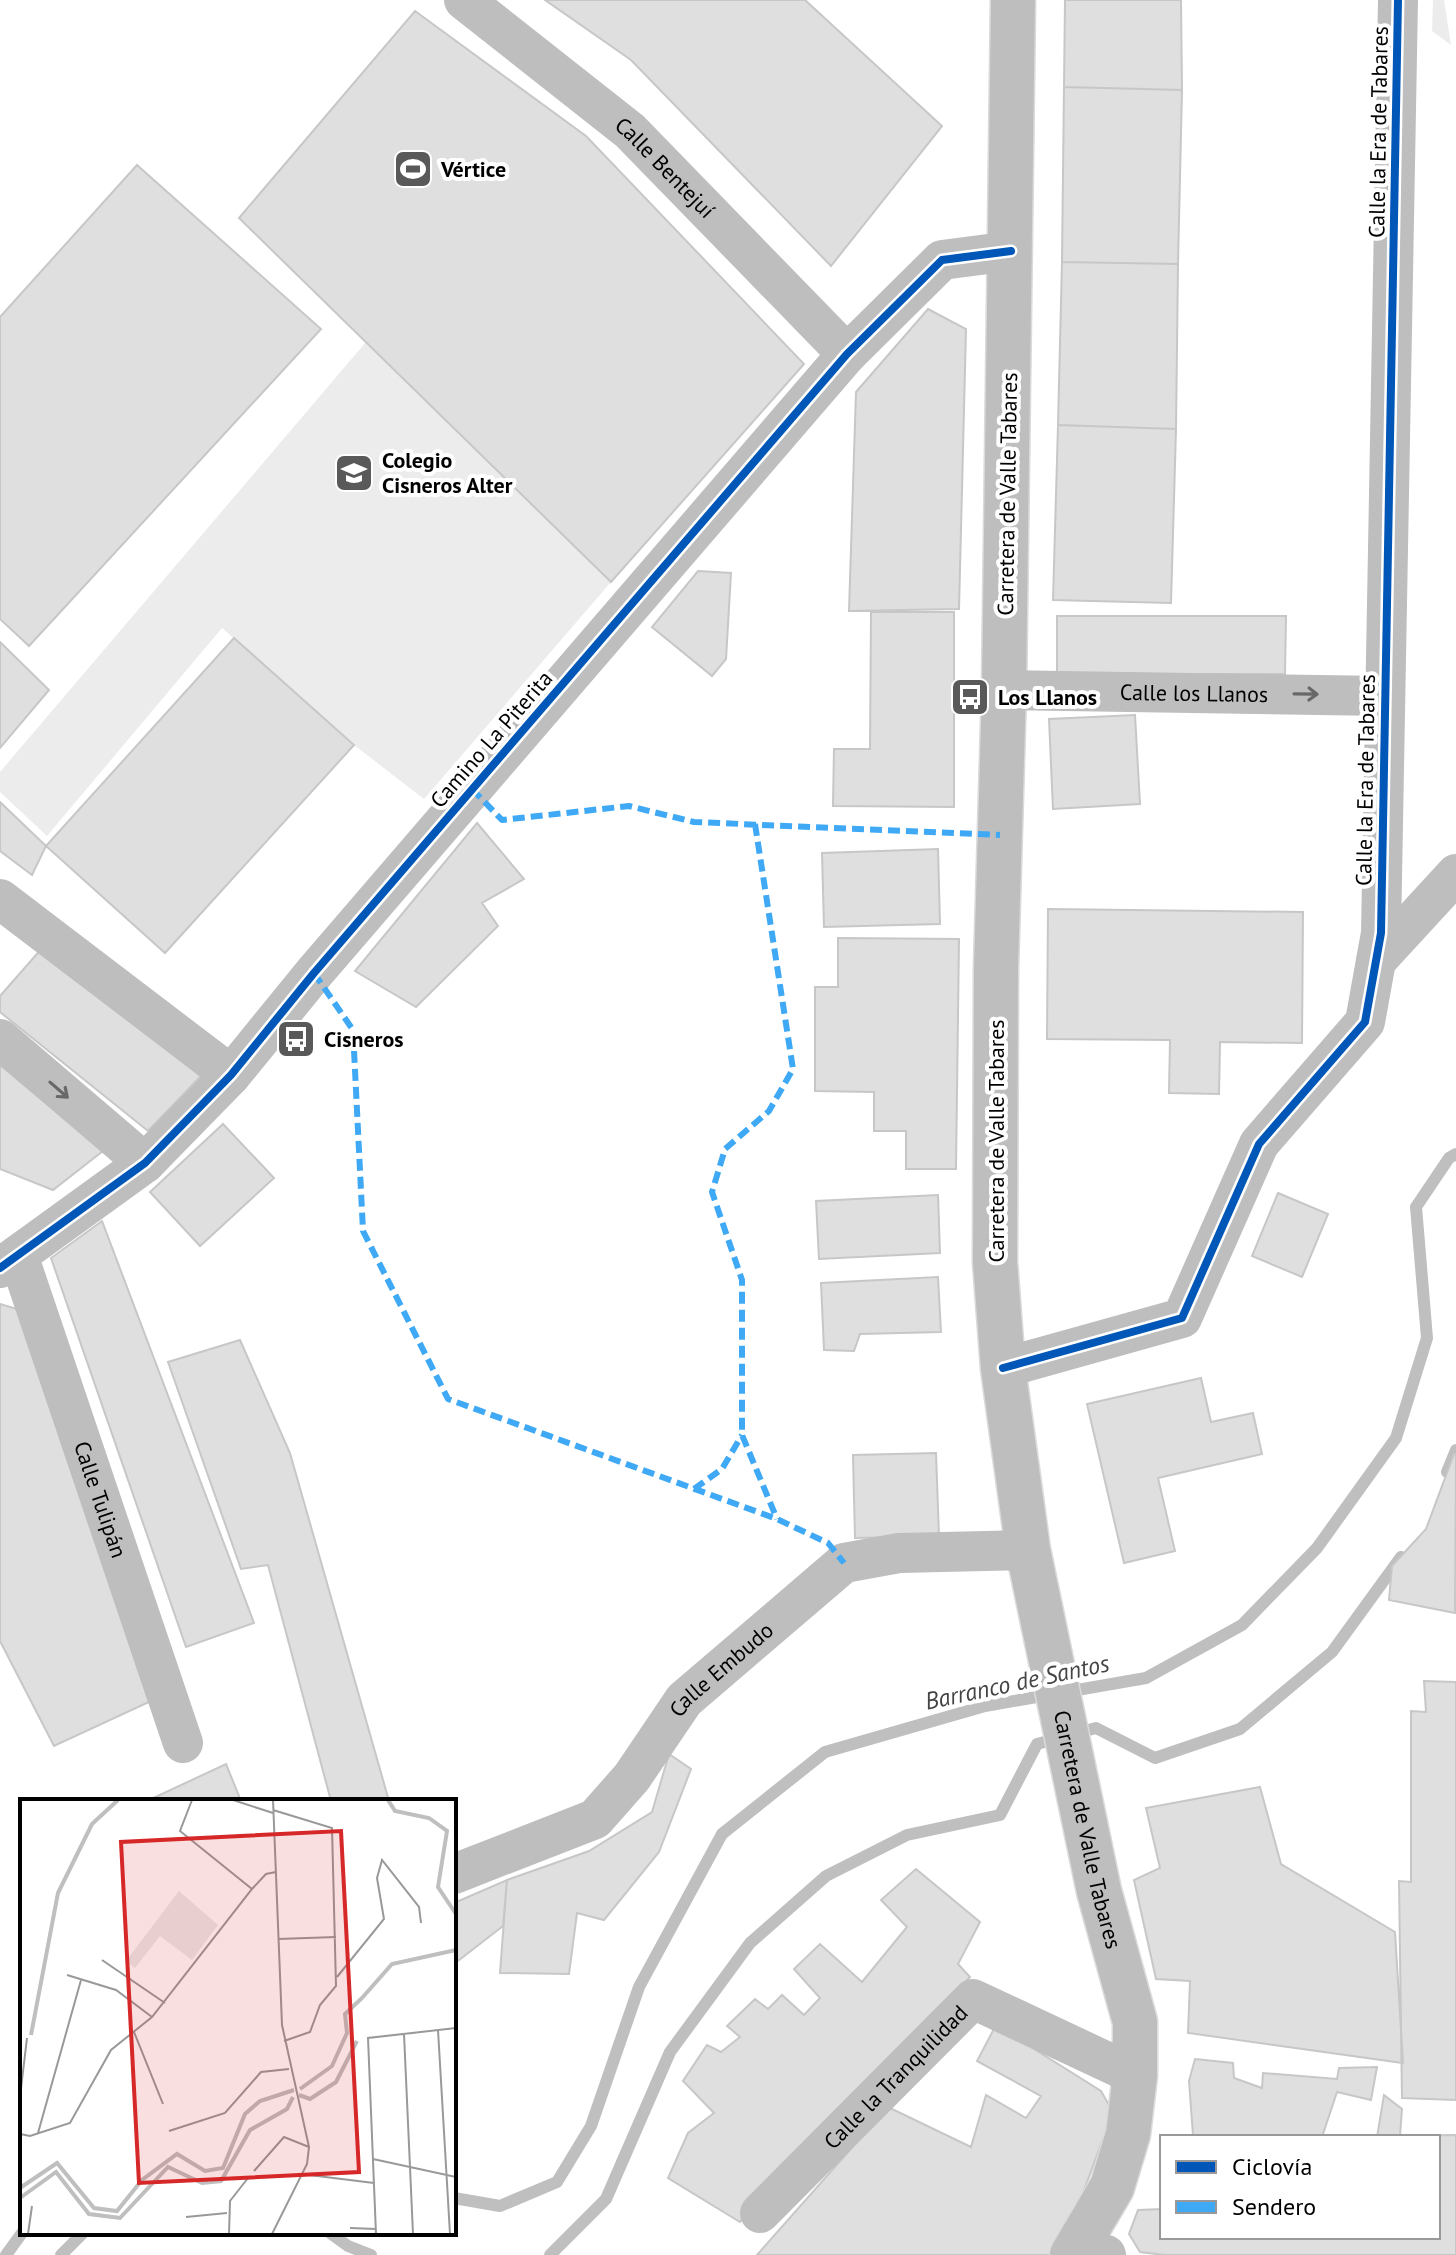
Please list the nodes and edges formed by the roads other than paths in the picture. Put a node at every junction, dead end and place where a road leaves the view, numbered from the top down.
1 (464, 0) edge
2 (1013, 0) edge
3 (1398, 0) edge
4 (1011, 251) junction
5 (847, 354) junction
6 (1004, 690) junction
7 (1384, 696) junction
8 (1456, 874) edge
9 (0, 899) edge
10 (1376, 961) junction
11 (0, 1039) edge
12 (231, 1075) junction
13 (145, 1163) junction
14 (9, 1262) edge
15 (1003, 1368) junction
16 (1028, 1550) junction
17 (183, 1743) dead end
18 (456, 1873) edge
19 (1135, 2075) junction
20 (760, 2213) dead end
21 (1084, 2253) edge

1 - 5 street, Calle Bentejuí
2 - 4 main road, Carretera de Valle Tabares
3 - 7 street, Calle la Era de Tabares
4 - 5 street, Camino La Piterita
4 - 6 main road, Carretera de Valle Tabares
5 - 12 street, Camino La Piterita
6 -> 7 street, Calle los Llanos
6 - 15 main road, Carretera de Valle Tabares
7 - 10 street, Calle la Era de Tabares
8 - 10 street
9 - 12 street
10 - 15 street, Calle la Era de Tabares
11 -> 13 street
12 - 13 street, Camino La Piterita
13 - 14 street, Camino La Piterita
14 - 17 street, Calle Tulipán
15 - 16 main road, Carretera de Valle Tabares
16 - 18 street, Calle Embudo
16 - 19 main road, Carretera de Valle Tabares
19 - 20 street, Calle la Tranquilidad
19 - 21 main road, Carretera de Valle Tabares

